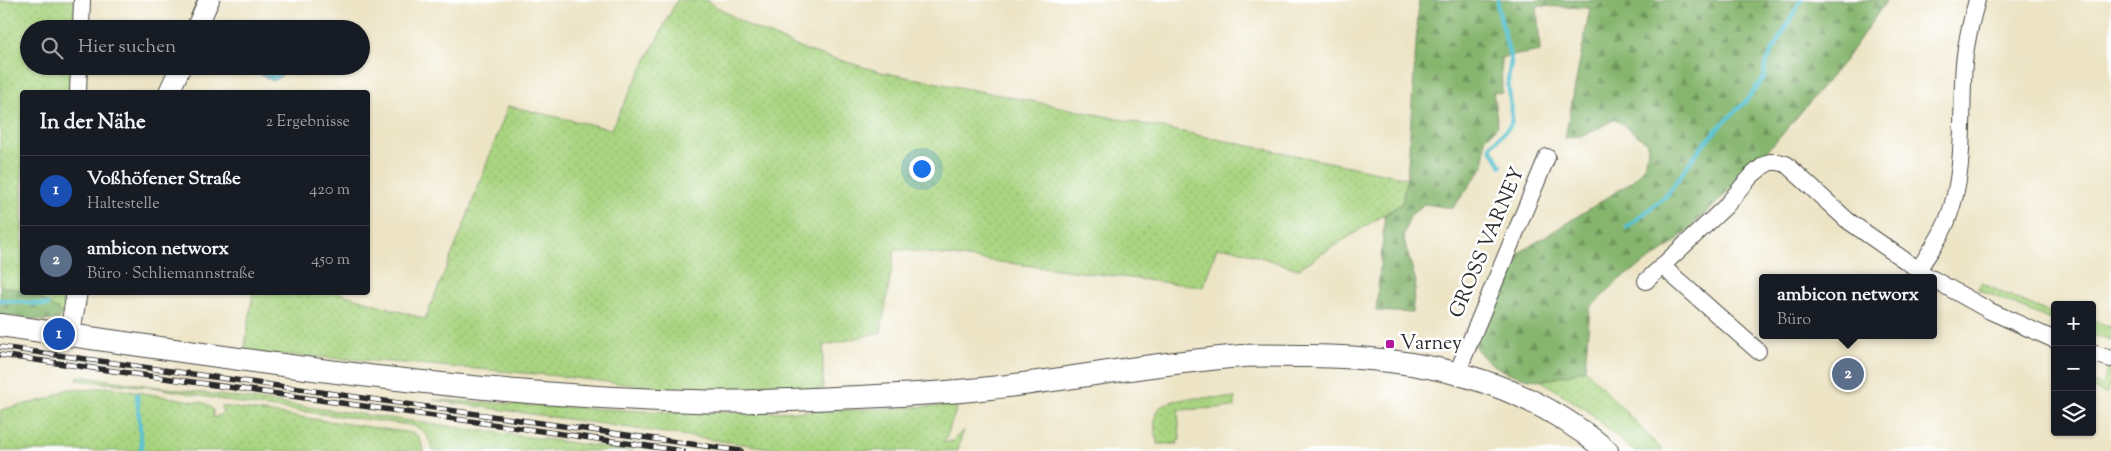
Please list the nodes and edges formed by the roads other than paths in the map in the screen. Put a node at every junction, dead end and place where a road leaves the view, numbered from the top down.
1 (82, 0) edge
2 (209, 0) edge
3 (1977, 0) edge
4 (82, 20) edge
5 (200, 20) edge
6 (79, 75) edge
7 (177, 75) edge
8 (78, 90) edge
9 (170, 90) edge
10 (1547, 157) dead end
11 (1662, 266) junction
12 (1924, 274) edge
13 (1928, 274) edge
14 (1646, 281) dead end
15 (1937, 282) edge
16 (76, 295) edge
17 (0, 325) edge
18 (72, 336) junction
19 (2051, 338) edge
20 (1758, 351) dead end
21 (2096, 354) edge
22 (2111, 359) edge
23 (1457, 373) junction
24 (1607, 451) edge

1 - 4 street
2 - 5 street
3 - 13 street
6 - 8 street
7 - 9 street
10 - 23 street, GROSS VARNEY
11 - 12 street
11 - 14 street
11 - 20 street
15 - 19 street
16 - 18 street
17 - 18 main road
18 - 23 main road
21 - 22 street
23 - 24 main road

